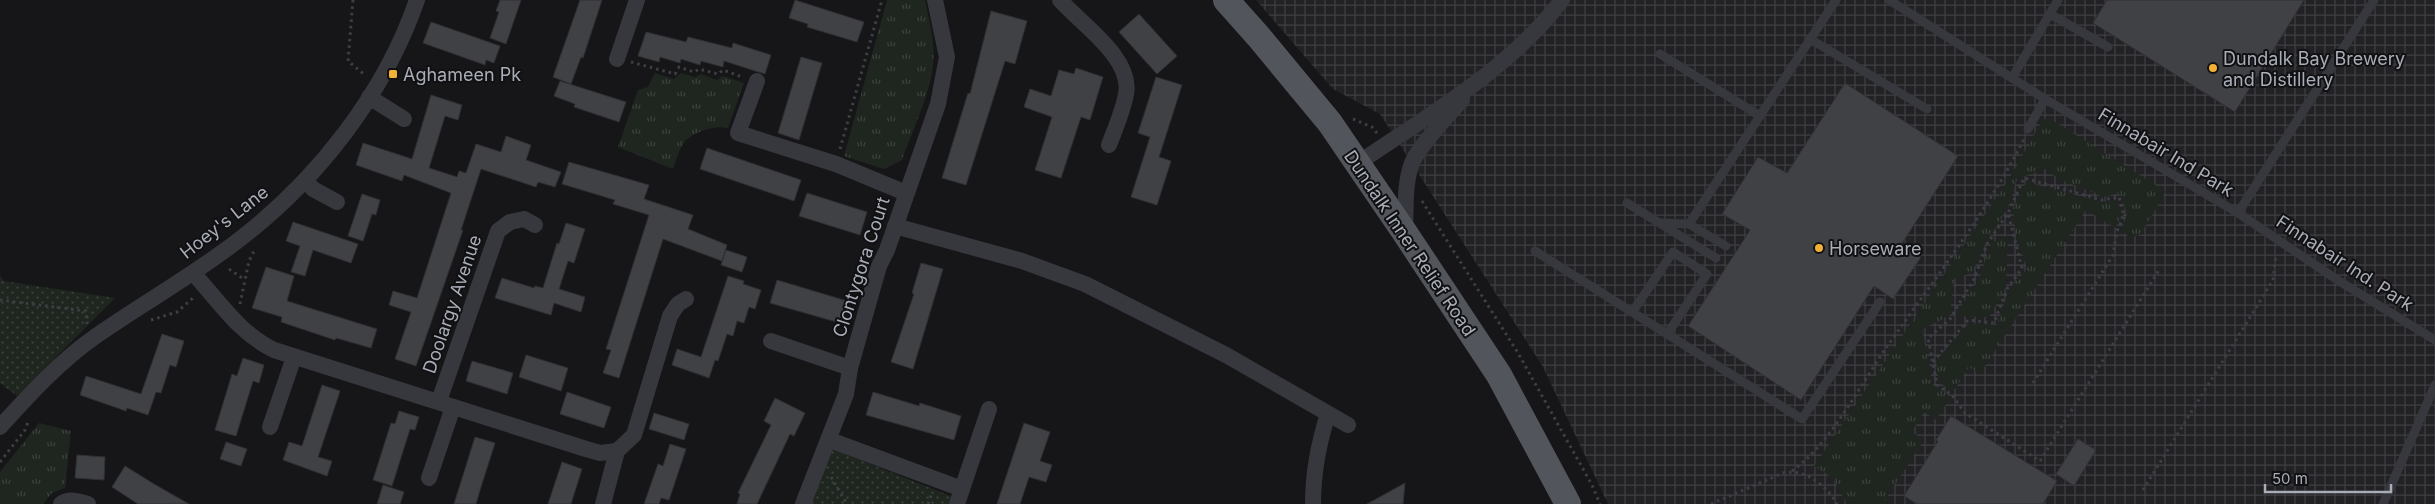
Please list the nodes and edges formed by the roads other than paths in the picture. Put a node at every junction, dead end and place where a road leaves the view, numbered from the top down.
1 (417, 0) edge
2 (637, 0) edge
3 (1060, 0) edge
4 (1226, 0) edge
5 (1562, 0) edge
6 (1836, 0) edge
7 (1890, 0) edge
8 (2058, 0) edge
9 (2374, 0) edge
10 (936, 4) edge
11 (2050, 14) junction
12 (1810, 39) junction
13 (2108, 47) dead end
14 (1660, 54) dead end
15 (617, 59) road end
16 (2012, 78) junction
17 (1480, 79) junction
18 (757, 81) road end
19 (370, 97) junction
20 (2045, 99) junction
21 (1927, 109) dead end
22 (1760, 116) junction
23 (404, 119) dead end
24 (2028, 129) road end
25 (1109, 145) dead end
26 (1357, 164) junction
27 (305, 180) junction
28 (906, 193) junction
29 (337, 202) dead end
30 (1627, 203) dead end
31 (2238, 213) junction
32 (1660, 223) junction
33 (1689, 224) junction
34 (535, 225) dead end
35 (895, 226) junction
36 (1405, 233) junction
37 (1726, 246) dead end
38 (1535, 250) dead end
39 (1716, 258) dead end
40 (193, 273) junction
41 (686, 299) dead end
42 (1880, 302) dead end
43 (1633, 311) junction
44 (1668, 333) junction
45 (2435, 340) edge
46 (771, 341) dead end
47 (294, 357) junction
48 (850, 368) junction
49 (2435, 385) edge
50 (446, 404) junction
51 (989, 410) dead end
52 (1328, 414) junction
53 (1348, 426) dead end
54 (0, 427) edge
55 (270, 427) dead end
56 (830, 440) junction
57 (617, 451) junction
58 (428, 478) dead end
59 (960, 497) edge
60 (61, 504) edge
61 (88, 504) edge
62 (603, 504) edge
63 (803, 504) edge
64 (1313, 504) edge
65 (1568, 504) edge
66 (2383, 504) edge

1 - 19 street, Hoey's Lane
2 - 15 street
3 - 25 street
4 - 26 main road, Dundalk Inner Relief Road
5 - 17 street
6 - 12 lane
7 - 16 lane, Finnabair Ind Park
8 - 11 lane
9 - 31 lane, Finnabair Ind Park
10 - 28 street
11 - 13 lane
11 - 16 lane
12 - 21 lane
12 - 22 lane
14 - 22 lane
16 - 20 lane, Finnabair Ind Park
17 - 26 street
17 - 36 street
18 - 28 street, Clontygora Court
19 - 23 street
19 - 27 street, Hoey's Lane
20 - 24 lane
20 - 31 lane, Finnabair Ind Park
22 - 33 lane
26 - 36 main road, Dundalk Inner Relief Road
27 - 29 street
27 - 40 street, Hoey's Lane
28 - 35 street, Clontygora Court
30 - 32 lane
31 - 45 lane, Finnabair Ind. Park
32 - 33 lane
32 - 39 lane
33 - 37 lane
34 - 50 street, Doolargy Avenue
35 - 48 street, Clontygora Court
35 - 52 street
36 - 65 main road, Dundalk Inner Relief Road
38 - 43 lane
40 - 47 street, Doolargy Avenue
40 - 54 street, Hoey's Lane
41 - 57 street
42 - 44 lane
43 - 44 lane
43 - 44 lane
46 - 48 street, Clontygora Court
47 - 50 street, Doolargy Avenue
47 - 55 street
48 - 56 street, Clontygora Court
49 - 66 lane
50 - 57 street, Doolargy Avenue
50 - 58 street, Doolargy Avenue
51 - 59 street
52 - 53 street
52 - 64 street
56 - 59 street
56 - 63 street, Clontygora Court
57 - 62 street
60 - 61 street

